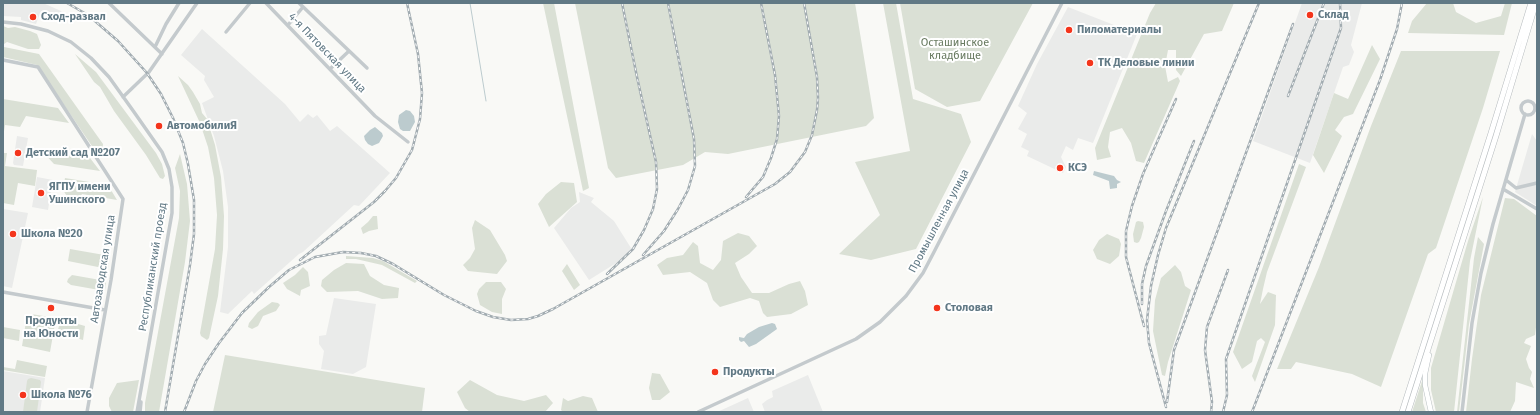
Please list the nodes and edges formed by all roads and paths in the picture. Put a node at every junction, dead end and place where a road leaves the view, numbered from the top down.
1 (109, 3) edge
2 (179, 3) edge
3 (197, 3) edge
4 (250, 3) edge
5 (266, 3) edge
6 (273, 3) edge
7 (299, 3) edge
8 (1062, 3) edge
9 (1531, 3) edge
10 (1536, 3) edge
11 (270, 6) junction
12 (303, 7) junction
13 (3, 22) edge
14 (288, 25) junction
15 (226, 32) dead end
16 (155, 47) junction
17 (349, 51) junction
18 (162, 54) junction
19 (3, 60) edge
20 (366, 68) dead end
21 (330, 69) junction
22 (123, 97) junction
23 (1536, 105) edge
24 (1525, 114) junction
25 (408, 142) dead end
26 (1506, 180) junction
27 (1537, 183) edge
28 (1503, 189) junction
29 (1537, 203) edge
30 (1533, 206) junction
31 (1537, 209) edge
32 (1461, 244) junction
33 (3, 292) edge
34 (105, 310) junction
35 (142, 385) junction
36 (87, 412) edge
37 (137, 412) edge
38 (140, 412) edge
39 (698, 412) edge
40 (1402, 412) edge
41 (1408, 412) edge
42 (1431, 412) edge
43 (1462, 412) edge

1 - 16 street
2 - 16 street
3 - 18 street
4 - 15 street
5 - 11 street, 4-я Пятовская улица
6 - 11 street
7 - 12 street
8 - 39 street, Промышленная улица
9 - 40 highway
10 - 32 highway
11 - 14 street, 4-я Пятовская улица
12 - 14 street
12 - 17 street
13 - 22 street, Республиканский проезд
14 - 21 street, 4-я Пятовская улица
16 - 18 street
17 - 20 street
17 - 21 street
18 - 22 street
19 - 34 street, Автозаводская улица
21 - 25 street, 4-я Пятовская улица
22 - 35 street, Республиканский проезд
23 - 24 street
23 - 24 street
24 - 26 street
26 - 27 street
26 - 28 street
28 - 30 street
28 - 43 street
29 - 30 street
30 - 31 street
32 - 41 highway
32 - 42 main road
33 - 34 street
34 - 36 street, Автозаводская улица
35 - 37 street, Республиканский проезд
35 - 38 street, Республиканский проезд

